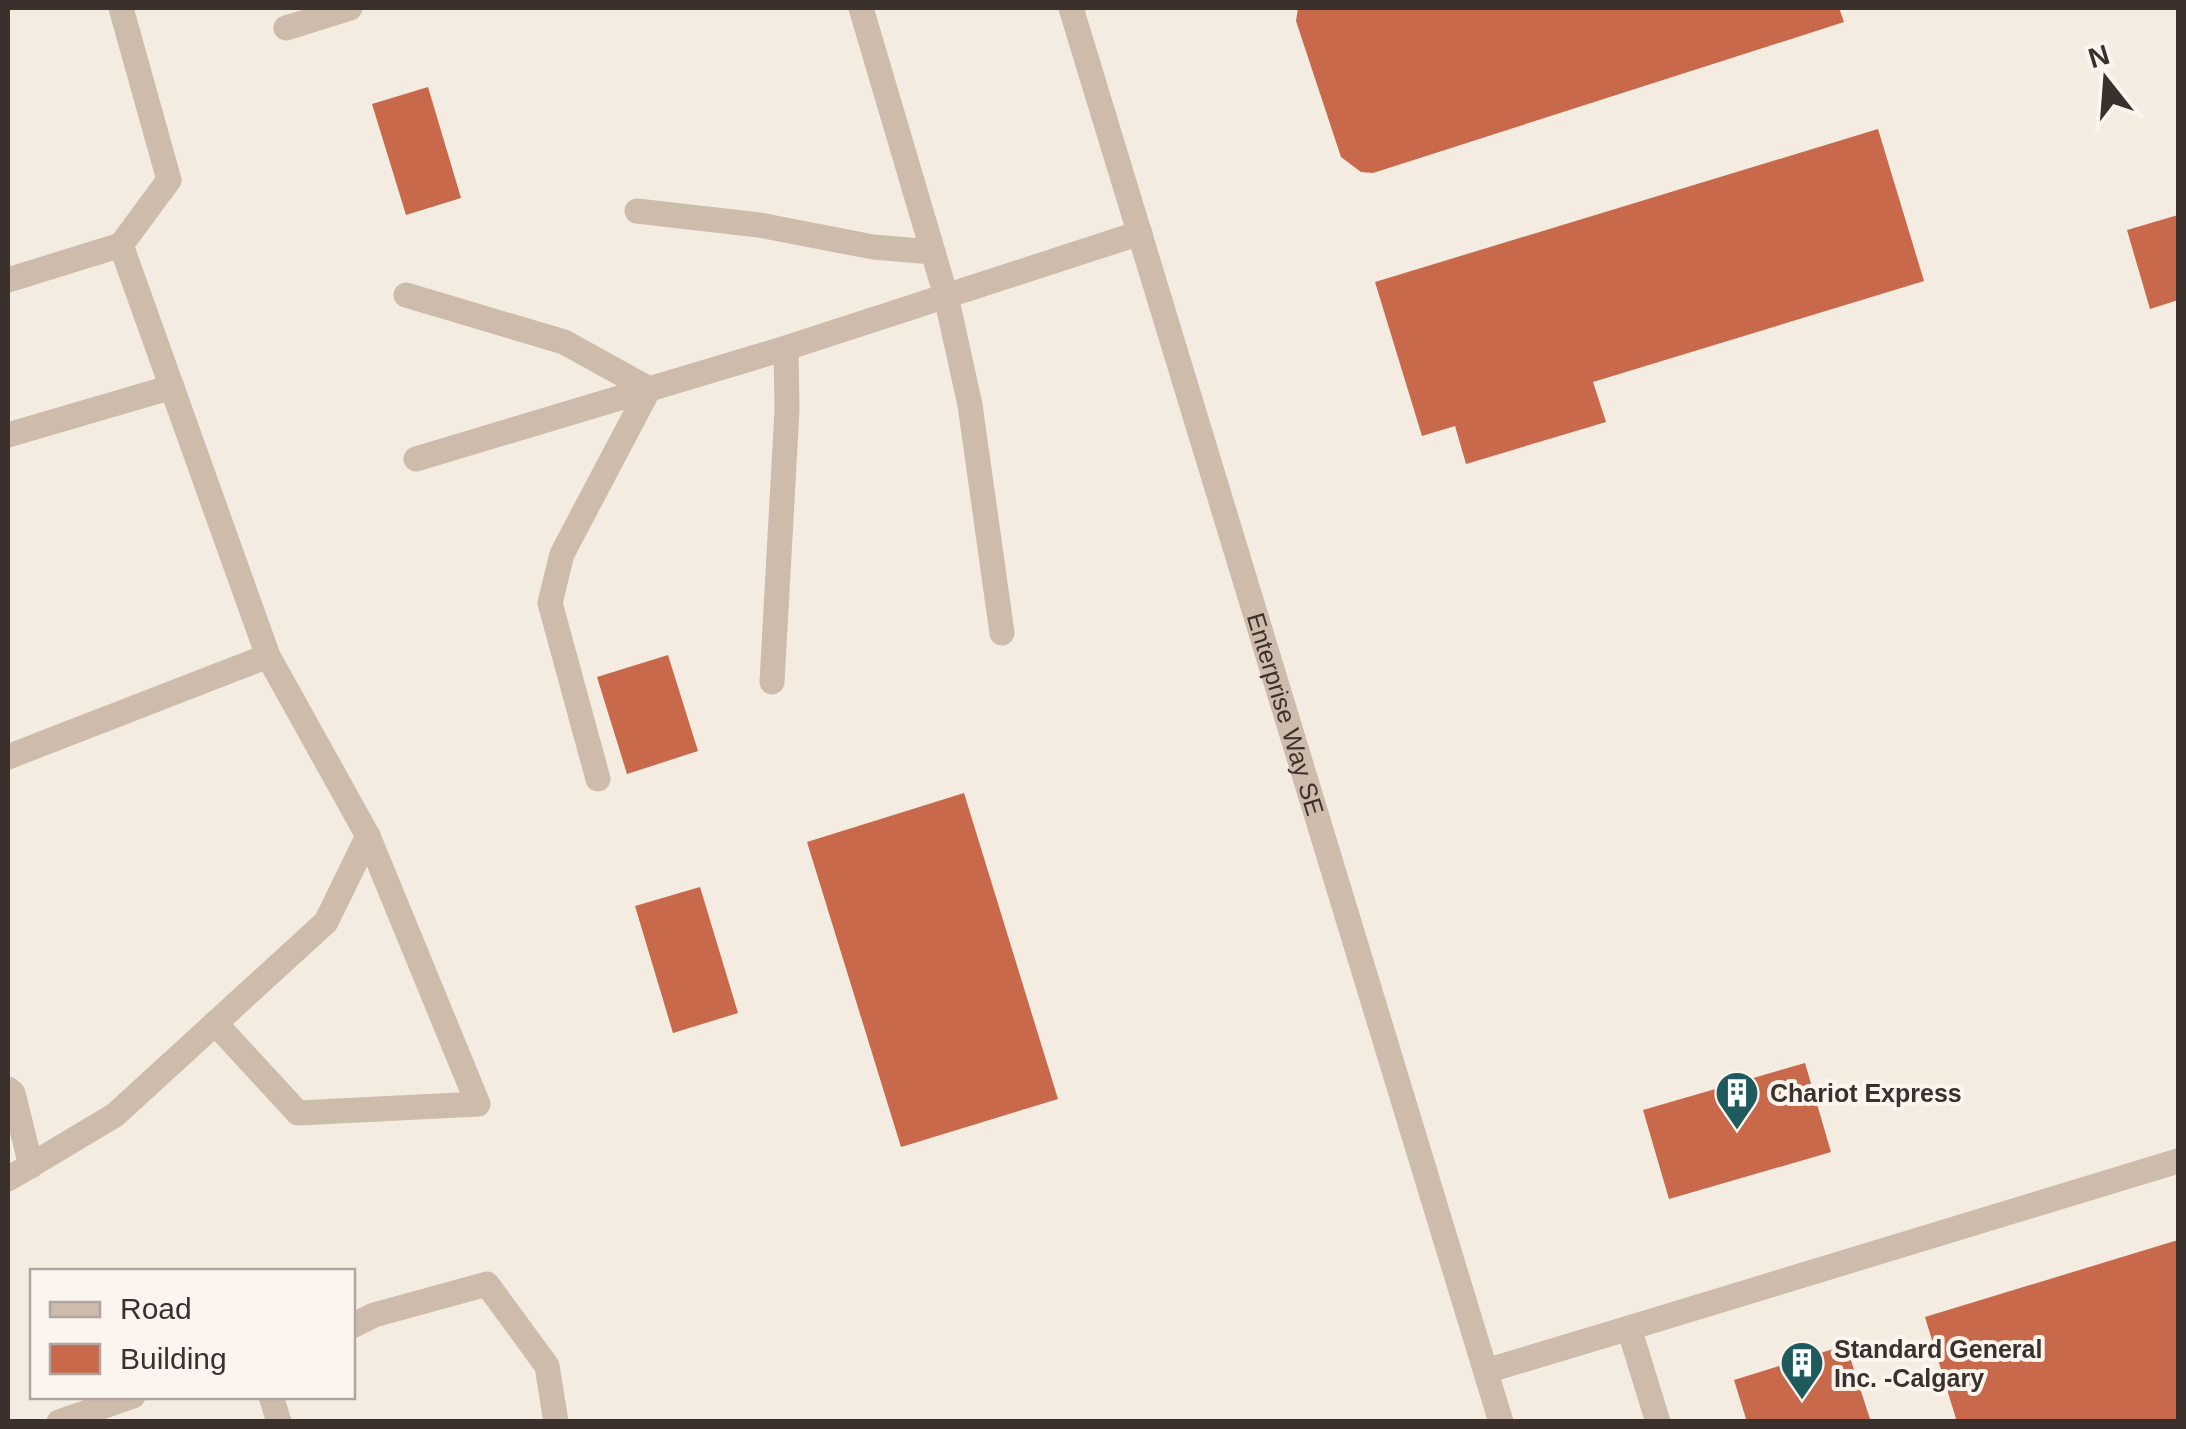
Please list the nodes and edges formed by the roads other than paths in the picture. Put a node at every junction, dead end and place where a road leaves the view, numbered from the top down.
1 (121, 8) edge
2 (350, 8) edge
3 (861, 8) edge
4 (1071, 8) edge
5 (286, 28) dead end
6 (636, 210) dead end
7 (1140, 233) junction
8 (122, 245) junction
9 (932, 252) junction
10 (8, 280) edge
11 (406, 295) dead end
12 (946, 296) junction
13 (786, 348) junction
14 (172, 387) junction
15 (649, 389) junction
16 (8, 435) edge
17 (416, 460) dead end
18 (1002, 633) dead end
19 (268, 656) junction
20 (772, 682) dead end
21 (8, 757) edge
22 (598, 779) dead end
23 (368, 836) junction
24 (216, 1022) junction
25 (8, 1090) edge
26 (2178, 1162) edge
27 (31, 1166) junction
28 (8, 1179) edge
29 (355, 1324) edge
30 (1629, 1328) junction
31 (1486, 1371) junction
32 (124, 1399) edge
33 (59, 1422) edge
34 (556, 1422) edge
35 (1501, 1422) edge
36 (1658, 1422) edge

1 - 8 street
2 - 5 street
3 - 9 street
4 - 7 street, Enterprise Way SE
6 - 9 street
7 - 12 street
7 - 31 street, Enterprise Way SE
8 - 10 street
8 - 14 street
9 - 12 street
11 - 15 street
12 - 13 street
12 - 18 street
13 - 15 street
13 - 20 street
14 - 16 street
14 - 19 street
15 - 17 street
15 - 22 street
19 - 21 street
19 - 23 street
23 - 24 street
23 - 24 street
24 - 27 street
25 - 27 street
26 - 30 street
27 - 28 street
29 - 34 street
30 - 31 street
30 - 36 street
31 - 35 street, Enterprise Way SE
32 - 33 street

